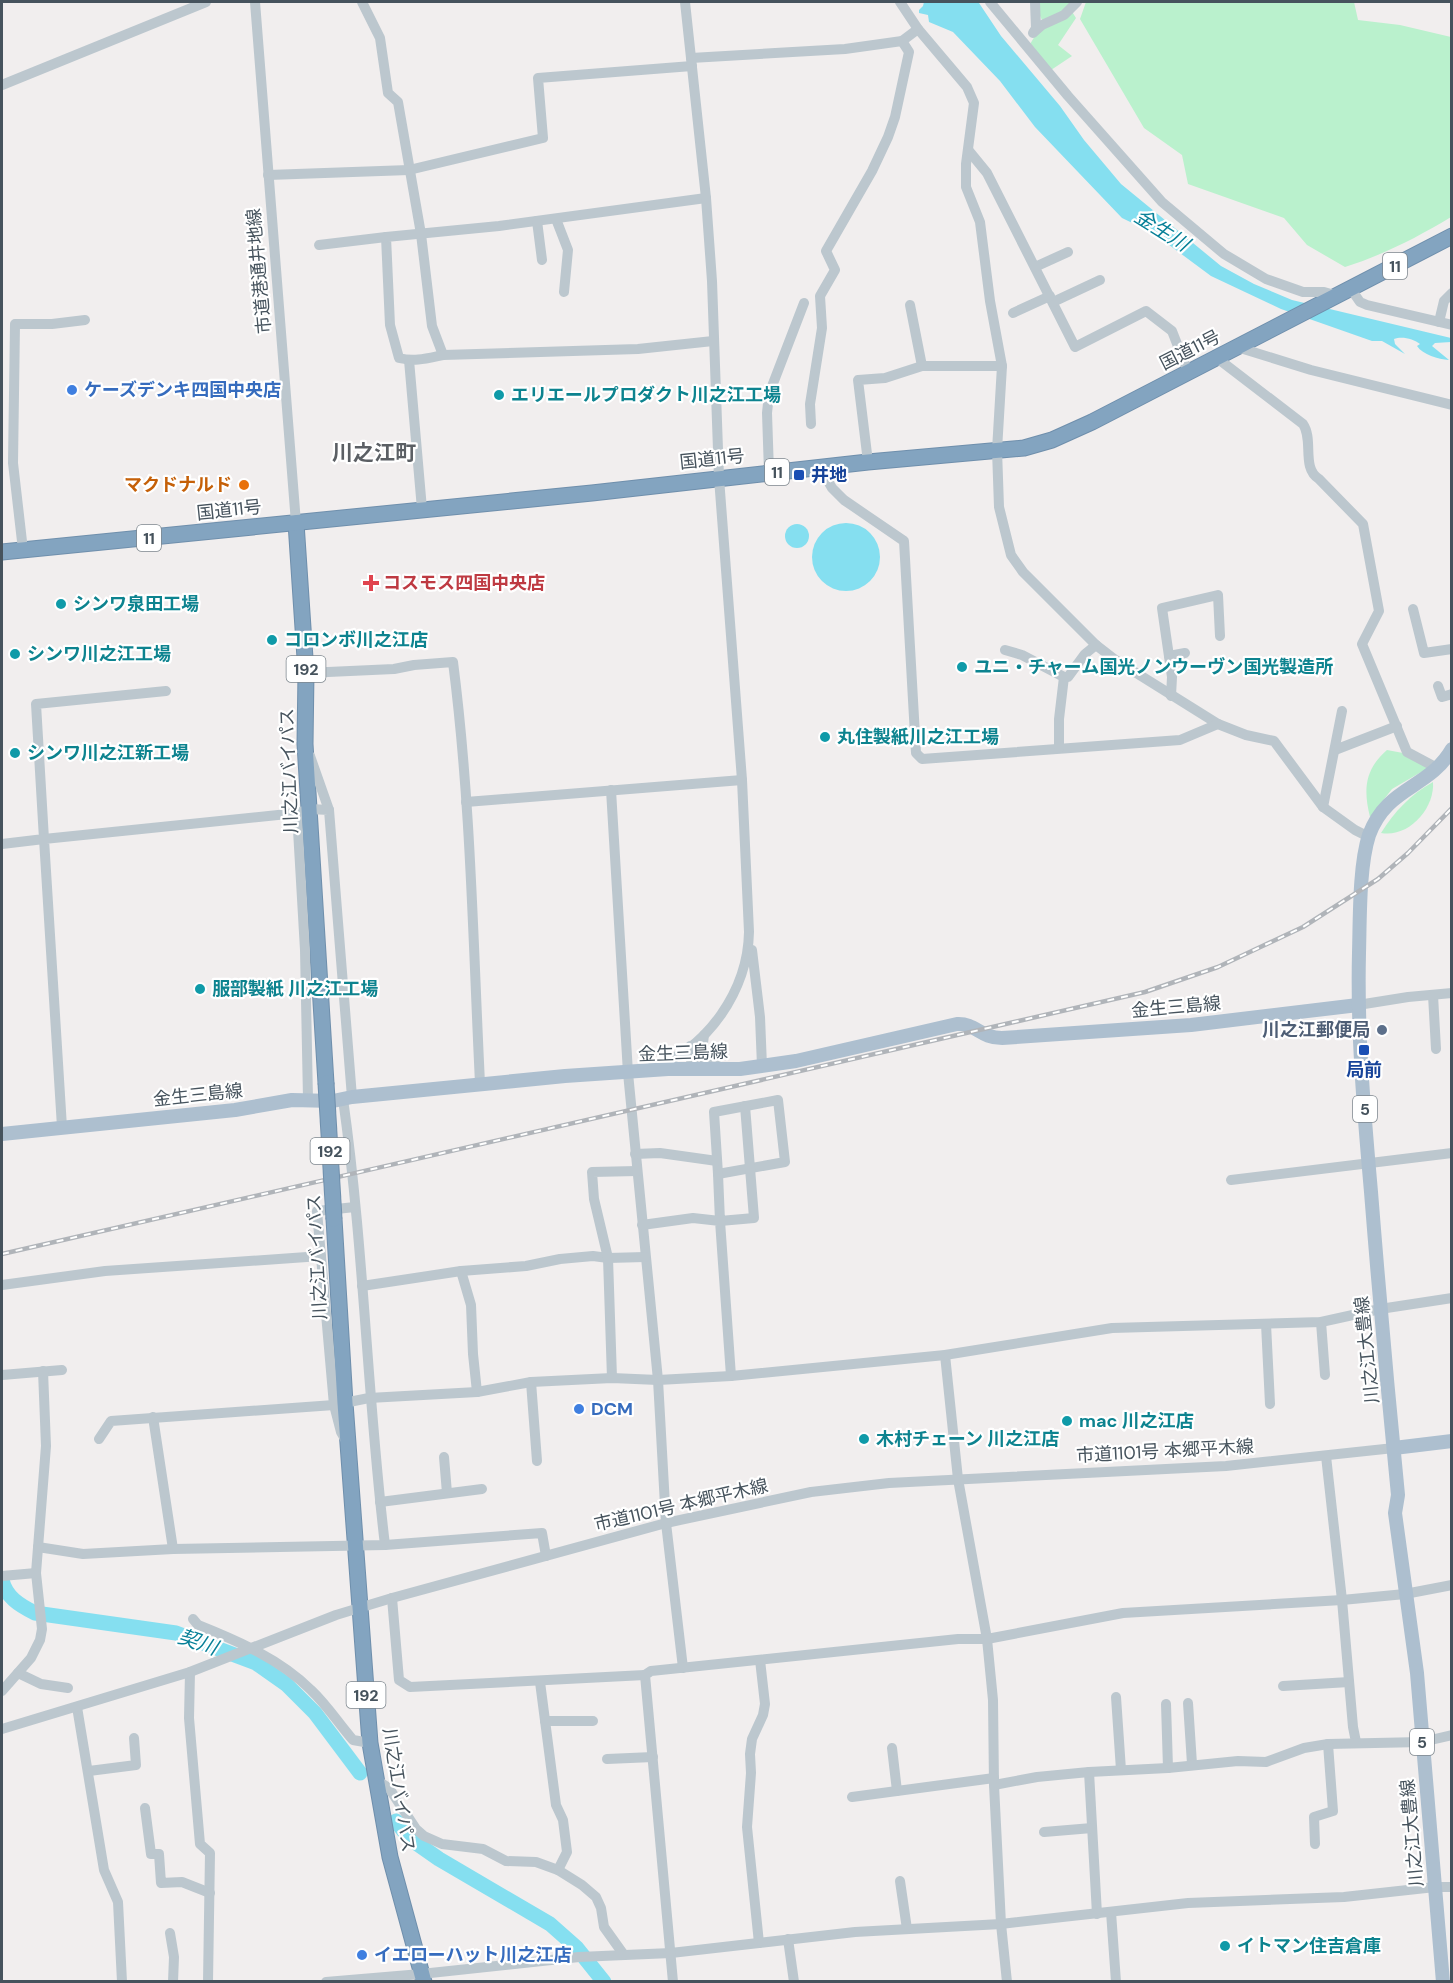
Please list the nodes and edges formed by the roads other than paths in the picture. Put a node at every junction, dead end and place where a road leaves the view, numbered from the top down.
1 (206, 2) edge
2 (257, 2) edge
3 (362, 2) edge
4 (685, 2) edge
5 (900, 2) edge
6 (1035, 2) edge
7 (1077, 2) edge
8 (994, 4) edge
9 (918, 29) junction
10 (1034, 32) junction
11 (902, 41) junction
12 (1024, 45) junction
13 (691, 62) junction
14 (2, 85) edge
15 (969, 151) junction
16 (409, 170) junction
17 (268, 175) junction
18 (706, 198) junction
19 (556, 219) junction
20 (537, 221) junction
21 (421, 234) junction
22 (1452, 236) edge
23 (386, 237) junction
24 (319, 245) dead end
25 (1068, 252) dead end
26 (542, 260) dead end
27 (1035, 267) junction
28 (1100, 280) dead end
29 (564, 292) dead end
30 (1344, 292) junction
31 (1452, 292) edge
32 (1052, 299) junction
33 (804, 303) dead end
34 (910, 304) dead end
35 (1013, 313) dead end
36 (85, 320) dead end
37 (1439, 322) junction
38 (1452, 325) edge
39 (713, 341) junction
40 (1237, 347) junction
41 (443, 355) junction
42 (1217, 358) junction
43 (409, 360) junction
44 (922, 366) junction
45 (1002, 366) junction
46 (1188, 372) junction
47 (1452, 405) edge
48 (811, 424) dead end
49 (997, 450) junction
50 (868, 462) junction
51 (820, 467) junction
52 (770, 472) junction
53 (719, 478) junction
54 (422, 509) junction
55 (296, 523) junction
56 (23, 550) junction
57 (2, 552) edge
58 (1413, 609) dead end
59 (1220, 636) dead end
60 (1096, 645) junction
61 (1452, 649) edge
62 (1005, 650) dead end
63 (1185, 653) dead end
64 (1169, 656) junction
65 (306, 673) junction
66 (1064, 677) junction
67 (1438, 686) dead end
68 (166, 691) dead end
69 (1452, 694) edge
70 (1171, 696) junction
71 (1342, 711) dead end
72 (1218, 724) junction
73 (1397, 726) junction
74 (305, 744) junction
75 (1059, 748) junction
76 (1452, 748) edge
77 (1335, 750) junction
78 (1437, 768) junction
79 (742, 780) junction
80 (610, 790) junction
81 (466, 802) junction
82 (1323, 807) junction
83 (329, 810) junction
84 (304, 811) junction
85 (1369, 837) junction
86 (44, 838) junction
87 (2, 844) edge
88 (749, 932) junction
89 (1452, 993) edge
90 (1433, 995) junction
91 (1358, 1005) junction
92 (704, 1035) junction
93 (690, 1046) junction
94 (1436, 1048) dead end
95 (762, 1066) junction
96 (698, 1068) junction
97 (725, 1069) junction
98 (632, 1072) junction
99 (480, 1083) junction
100 (348, 1098) junction
101 (308, 1100) junction
102 (745, 1106) junction
103 (62, 1127) junction
104 (2, 1134) edge
105 (1452, 1153) edge
106 (635, 1154) junction
107 (717, 1161) junction
108 (1368, 1162) junction
109 (750, 1168) junction
110 (637, 1171) junction
111 (718, 1174) junction
112 (1231, 1180) dead end
113 (355, 1207) junction
114 (720, 1221) junction
115 (642, 1225) junction
116 (321, 1256) junction
117 (645, 1257) junction
118 (608, 1258) junction
119 (461, 1271) junction
120 (2, 1285) edge
121 (362, 1286) junction
122 (1452, 1298) edge
123 (1380, 1309) junction
124 (1321, 1322) junction
125 (1266, 1324) junction
126 (945, 1354) junction
127 (62, 1370) dead end
128 (43, 1371) junction
129 (2, 1375) edge
130 (1324, 1375) dead end
131 (731, 1376) junction
132 (612, 1378) junction
133 (658, 1380) junction
134 (531, 1382) junction
135 (477, 1392) junction
136 (369, 1398) junction
137 (340, 1404) junction
138 (1270, 1404) dead end
139 (153, 1417) junction
140 (99, 1439) dead end
141 (1452, 1441) edge
142 (1394, 1448) junction
143 (1326, 1456) junction
144 (444, 1457) dead end
145 (537, 1461) dead end
146 (958, 1479) junction
147 (482, 1489) dead end
148 (447, 1493) junction
149 (380, 1502) junction
150 (666, 1523) junction
151 (385, 1545) junction
152 (356, 1546) junction
153 (38, 1548) junction
154 (173, 1549) junction
155 (546, 1556) junction
156 (36, 1574) junction
157 (3, 1576) edge
158 (1452, 1585) edge
159 (1405, 1593) junction
160 (392, 1598) junction
161 (1342, 1600) junction
162 (360, 1608) junction
163 (193, 1619) dead end
164 (987, 1639) junction
165 (253, 1648) junction
166 (760, 1660) junction
167 (682, 1668) junction
168 (190, 1672) junction
169 (18, 1673) junction
170 (645, 1675) junction
171 (540, 1682) junction
172 (1349, 1682) junction
173 (1283, 1686) dead end
174 (68, 1688) dead end
175 (2, 1691) edge
176 (1116, 1697) dead end
177 (1166, 1704) dead end
178 (1188, 1704) dead end
179 (77, 1707) junction
180 (545, 1721) junction
181 (593, 1721) dead end
182 (2, 1729) edge
183 (1452, 1735) edge
184 (134, 1738) dead end
185 (1356, 1742) junction
186 (1422, 1742) junction
187 (370, 1743) junction
188 (1328, 1744) junction
189 (892, 1748) dead end
190 (653, 1757) junction
191 (607, 1760) dead end
192 (1192, 1764) junction
193 (1168, 1768) junction
194 (1121, 1770) junction
195 (88, 1771) junction
196 (1089, 1772) junction
197 (376, 1780) junction
198 (994, 1782) junction
199 (897, 1791) junction
200 (852, 1797) dead end
201 (146, 1808) dead end
202 (1092, 1828) junction
203 (1044, 1832) dead end
204 (1315, 1844) dead end
205 (558, 1870) junction
206 (900, 1881) dead end
207 (1435, 1887) junction
208 (1452, 1887) edge
209 (210, 1893) junction
210 (1111, 1912) junction
211 (1097, 1914) junction
212 (1001, 1924) junction
213 (907, 1929) junction
214 (170, 1933) dead end
215 (788, 1940) junction
216 (759, 1943) junction
217 (671, 1953) junction
218 (624, 1955) junction
219 (423, 1978) edge
220 (122, 1982) edge
221 (173, 1982) edge
222 (207, 1982) edge
223 (326, 1982) edge
224 (673, 1982) edge
225 (794, 1982) edge
226 (1007, 1982) edge
227 (1116, 1982) edge
228 (1443, 1982) edge

1 - 14 street
2 - 17 street, 市道港通井地線
3 - 16 street
4 - 13 street
5 - 9 street
6 - 10 street
7 - 10 street
8 - 12 street
9 - 11 street
9 - 15 street
10 - 12 street
11 - 13 street
11 - 48 street
12 - 30 street
13 - 16 street
13 - 18 street
15 - 27 street
15 - 45 street
16 - 17 street
16 - 21 street
17 - 55 street, 市道港通井地線
18 - 19 street
18 - 39 street
19 - 20 street
19 - 29 street
20 - 21 street
20 - 26 street
21 - 23 street
21 - 41 street
22 - 30 highway, 国道11号 / 11
23 - 24 street
23 - 43 street
25 - 27 street
27 - 32 street
28 - 32 street
30 - 37 street
30 - 40 highway, 国道11号 / 11
31 - 37 street
32 - 35 street
32 - 46 street
33 - 52 street
34 - 44 street
36 - 56 street
37 - 38 street
39 - 41 street
39 - 53 street
40 - 42 highway, 国道11号 / 11
40 - 47 street
41 - 43 street
42 - 46 highway, 国道11号 / 11
42 - 73 street
43 - 54 street
44 - 45 street
44 - 50 street
45 - 49 street
46 - 49 highway, 国道11号 / 11
49 - 50 highway, 国道11号 / 11
49 - 60 street
50 - 51 highway, 国道11号 / 11
51 - 52 highway, 国道11号 / 11
51 - 75 street
52 - 53 highway, 国道11号 / 11
53 - 54 highway, 国道11号 / 11
53 - 79 street
54 - 55 highway, 国道11号 / 11
55 - 56 highway, 国道11号 / 11
55 - 65 highway, 川之江バイパス / 192
56 - 57 highway, 国道11号 / 11
58 - 61 street
59 - 64 street
60 - 66 street
60 - 70 street
62 - 66 street
63 - 64 street
64 - 70 street
65 - 74 highway, 川之江バイパス / 192
65 - 81 street
66 - 75 street
67 - 69 street
68 - 86 street
70 - 72 street
71 - 77 street
72 - 75 street
72 - 82 street
73 - 77 street
73 - 78 street
74 - 83 street
74 - 84 highway, 川之江バイパス / 192
76 - 78 main road, 川之江大豊線 / 5
77 - 82 street
78 - 85 main road, 川之江大豊線 / 5
79 - 80 street
79 - 88 street
80 - 81 street
80 - 98 street
81 - 99 street
82 - 85 street
83 - 84 street
83 - 100 street
84 - 86 street
84 - 101 street
84 - 137 highway, 川之江バイパス / 192, bridge
85 - 91 main road, 川之江大豊線 / 5
86 - 87 street
86 - 103 street
88 - 92 street
88 - 95 street
89 - 90 street
90 - 91 street
90 - 94 street
91 - 95 main road, 金生三島線
91 - 108 main road, 川之江大豊線 / 5
92 - 93 street
92 - 97 street
93 - 96 street
93 - 98 street
95 - 97 main road, 金生三島線
96 - 97 main road, 金生三島線
96 - 98 main road, 金生三島線
98 - 99 main road, 金生三島線
98 - 106 street
99 - 100 main road, 金生三島線
100 - 101 main road, 金生三島線
100 - 113 street
101 - 103 main road, 金生三島線
102 - 107 street
102 - 109 street
102 - 109 street
103 - 104 main road, 金生三島線
105 - 108 street
106 - 107 street
106 - 110 street
107 - 111 street
108 - 112 street
108 - 123 main road, 川之江大豊線 / 5
109 - 111 street
109 - 114 street
110 - 115 street
110 - 118 street
111 - 114 street
113 - 116 street
113 - 121 street
114 - 115 street
114 - 131 street
115 - 117 street
116 - 120 street
116 - 137 street
117 - 118 street
117 - 133 street
118 - 119 street
118 - 132 street
119 - 121 street
119 - 135 street
121 - 136 street
122 - 123 street
123 - 124 street
123 - 142 main road, 川之江大豊線 / 5
124 - 125 street
124 - 130 street
125 - 126 street
125 - 138 street
126 - 131 street
126 - 146 street
127 - 128 street
128 - 129 street
128 - 153 street
131 - 133 street
132 - 133 street
132 - 134 street
133 - 150 street
134 - 135 street
134 - 145 street
135 - 136 street
136 - 137 street
136 - 149 street
137 - 139 street
137 - 152 highway, 川之江バイパス / 192
139 - 140 street
139 - 154 street
141 - 142 main road
142 - 143 street, 市道1101号 本郷平木線
142 - 159 main road, 川之江大豊線 / 5
143 - 146 street, 市道1101号 本郷平木線
143 - 161 street
144 - 148 street
146 - 150 street, 市道1101号 本郷平木線
146 - 164 street
147 - 148 street
148 - 149 street
149 - 151 street
150 - 155 street, 市道1101号 本郷平木線
150 - 167 street
151 - 152 street
151 - 155 street
152 - 154 street
152 - 162 highway, 川之江バイパス / 192
153 - 154 street
153 - 156 street
155 - 160 street, 市道1101号 本郷平木線
156 - 157 street
156 - 169 street
158 - 159 street
159 - 161 street
159 - 186 main road, 川之江大豊線 / 5
160 - 162 street, 市道1101号 本郷平木線
160 - 171 street
161 - 164 street
161 - 172 street
162 - 165 street, 市道1101号 本郷平木線
162 - 187 highway, 川之江バイパス / 192
163 - 165 street
164 - 166 street
164 - 198 street
165 - 168 street, 市道1101号 本郷平木線
165 - 187 street
166 - 167 street
166 - 216 street
167 - 170 street
168 - 179 street, 市道1101号 本郷平木線
168 - 209 street
169 - 174 street
169 - 175 street
170 - 171 street
170 - 190 street
171 - 180 street
172 - 173 street
172 - 185 street
176 - 194 street
177 - 193 street
178 - 192 street
179 - 182 street, 市道1101号 本郷平木線
179 - 195 street
180 - 181 street
180 - 205 street
183 - 186 street
184 - 195 street
185 - 186 street
185 - 188 street
186 - 207 main road, 川之江大豊線 / 5
187 - 197 highway, 川之江バイパス / 192
188 - 192 street
188 - 204 street
189 - 199 street
190 - 191 street
190 - 217 street
192 - 193 street
193 - 194 street
194 - 196 street
195 - 220 street
196 - 198 street
196 - 202 street
197 - 205 street
197 - 219 highway, 川之江バイパス / 192
198 - 199 street
198 - 212 street
199 - 200 street
201 - 209 street
202 - 203 street
202 - 211 street
205 - 218 street
206 - 213 street
207 - 208 street
207 - 210 street
207 - 228 main road, 川之江大豊線 / 5
209 - 222 street
210 - 211 street
210 - 227 street
211 - 212 street
212 - 213 street
212 - 226 street
213 - 215 street
214 - 221 street
215 - 216 street
215 - 225 street
216 - 217 street
217 - 218 street
217 - 224 street
218 - 219 street
219 - 223 street

